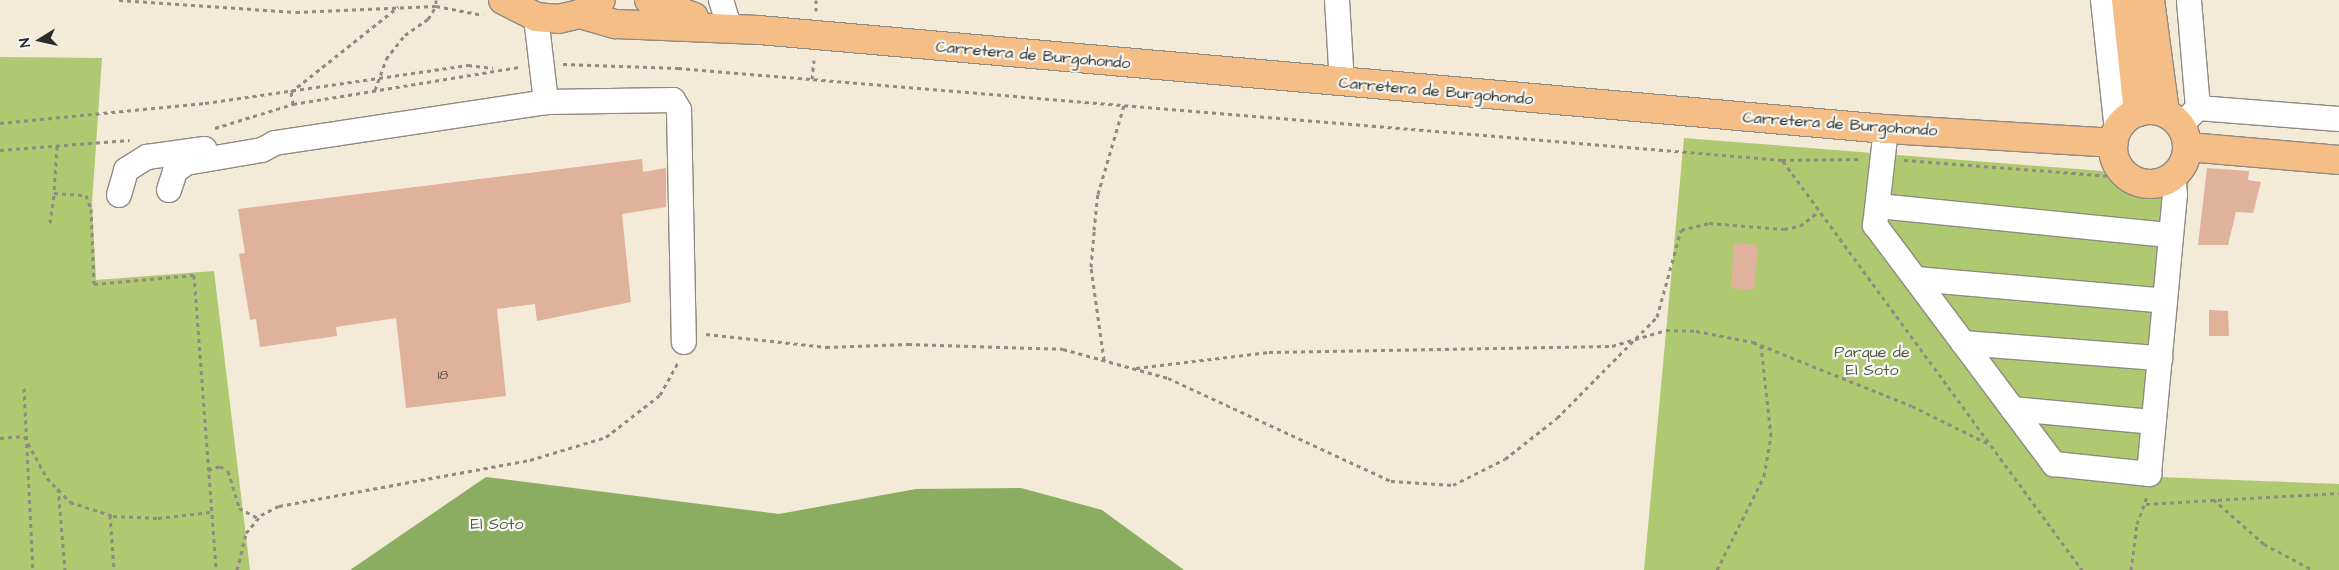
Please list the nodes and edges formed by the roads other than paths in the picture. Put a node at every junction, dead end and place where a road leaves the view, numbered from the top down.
1 (649, 0) edge
2 (1337, 0) edge
3 (2103, 0) edge
4 (2126, 0) edge
5 (2150, 0) edge
6 (2189, 0) edge
7 (591, 7) edge
8 (498, 10) edge
9 (724, 12) edge
10 (536, 17) junction
11 (759, 30) junction
12 (1342, 83) junction
13 (546, 102) junction
14 (2138, 112) junction
15 (2339, 119) edge
16 (2183, 123) junction
17 (1886, 129) junction
18 (2115, 137) junction
19 (275, 143) junction
20 (2339, 160) edge
21 (2174, 185) junction
22 (168, 190) dead end
23 (119, 195) dead end
24 (1878, 206) junction
25 (2172, 235) junction
26 (1916, 279) junction
27 (2165, 301) junction
28 (684, 342) road end
29 (1963, 343) junction
30 (2160, 358) junction
31 (2013, 409) junction
32 (2154, 422) junction

1 - 9 main road, Carretera de Burgohondo
2 - 12 street
3 - 18 street
4 - 14 main road
5 - 16 main road
6 - 16 street
7 - 10 main road, Carretera de Burgohondo
7 - 11 main road, Carretera de Burgohondo
8 - 10 main road
9 - 11 main road, Carretera de Burgohondo
10 - 13 street
11 - 12 main road, Carretera de Burgohondo
12 - 17 main road, Carretera de Burgohondo
13 - 19 street
13 - 28 street
14 - 16 main road
14 - 18 main road
15 - 16 street
16 - 20 main road
16 - 21 main road
17 - 18 main road, Carretera de Burgohondo
17 - 24 street
18 - 21 main road
19 - 22 street
19 - 23 street
21 - 25 street
24 - 25 street
24 - 26 street
25 - 27 street
26 - 27 street
26 - 29 street
27 - 30 street
29 - 30 street
29 - 31 street
30 - 32 street
31 - 32 street
31 - 32 street

